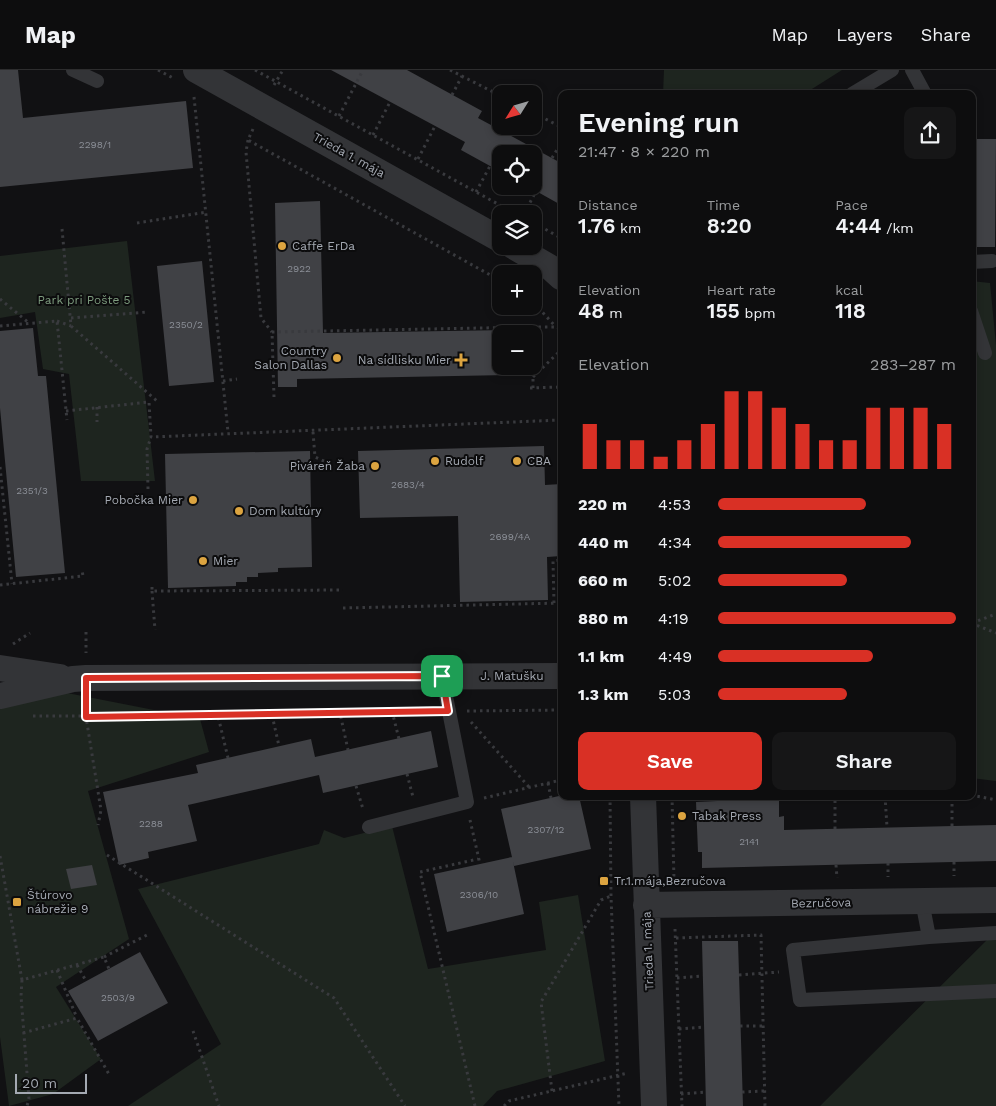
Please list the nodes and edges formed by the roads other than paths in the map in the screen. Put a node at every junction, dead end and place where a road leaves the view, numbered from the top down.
1 (73, 70) edge
2 (892, 70) edge
3 (912, 70) edge
4 (188, 79) edge
5 (97, 81) dead end
6 (859, 90) edge
7 (924, 90) edge
8 (492, 235) edge
9 (529, 255) edge
10 (992, 261) dead end
11 (976, 262) edge
12 (558, 274) edge
13 (976, 325) edge
14 (985, 353) dead end
15 (4, 657) edge
16 (442, 676) junction
17 (558, 676) edge
18 (80, 678) junction
19 (0, 696) edge
20 (643, 800) edge
21 (369, 826) dead end
22 (996, 900) edge
23 (922, 901) junction
24 (646, 905) junction
25 (996, 934) edge
26 (929, 937) junction
27 (996, 991) edge
28 (654, 1106) edge

1 - 5 lane
2 - 6 lane
3 - 7 lane
4 - 8 street, Trieda 1. mája
9 - 12 street
10 - 11 lane
13 - 14 lane
15 - 18 street
16 - 17 street, J. Matušku
16 - 18 street, J. Matušku
16 - 21 lane
18 - 19 street
20 - 24 street, Trieda 1. mája
22 - 23 street, Bezručova
23 - 24 street, Bezručova
23 - 26 lane
24 - 28 street, Trieda 1. mája
25 - 26 lane
26 - 27 lane

